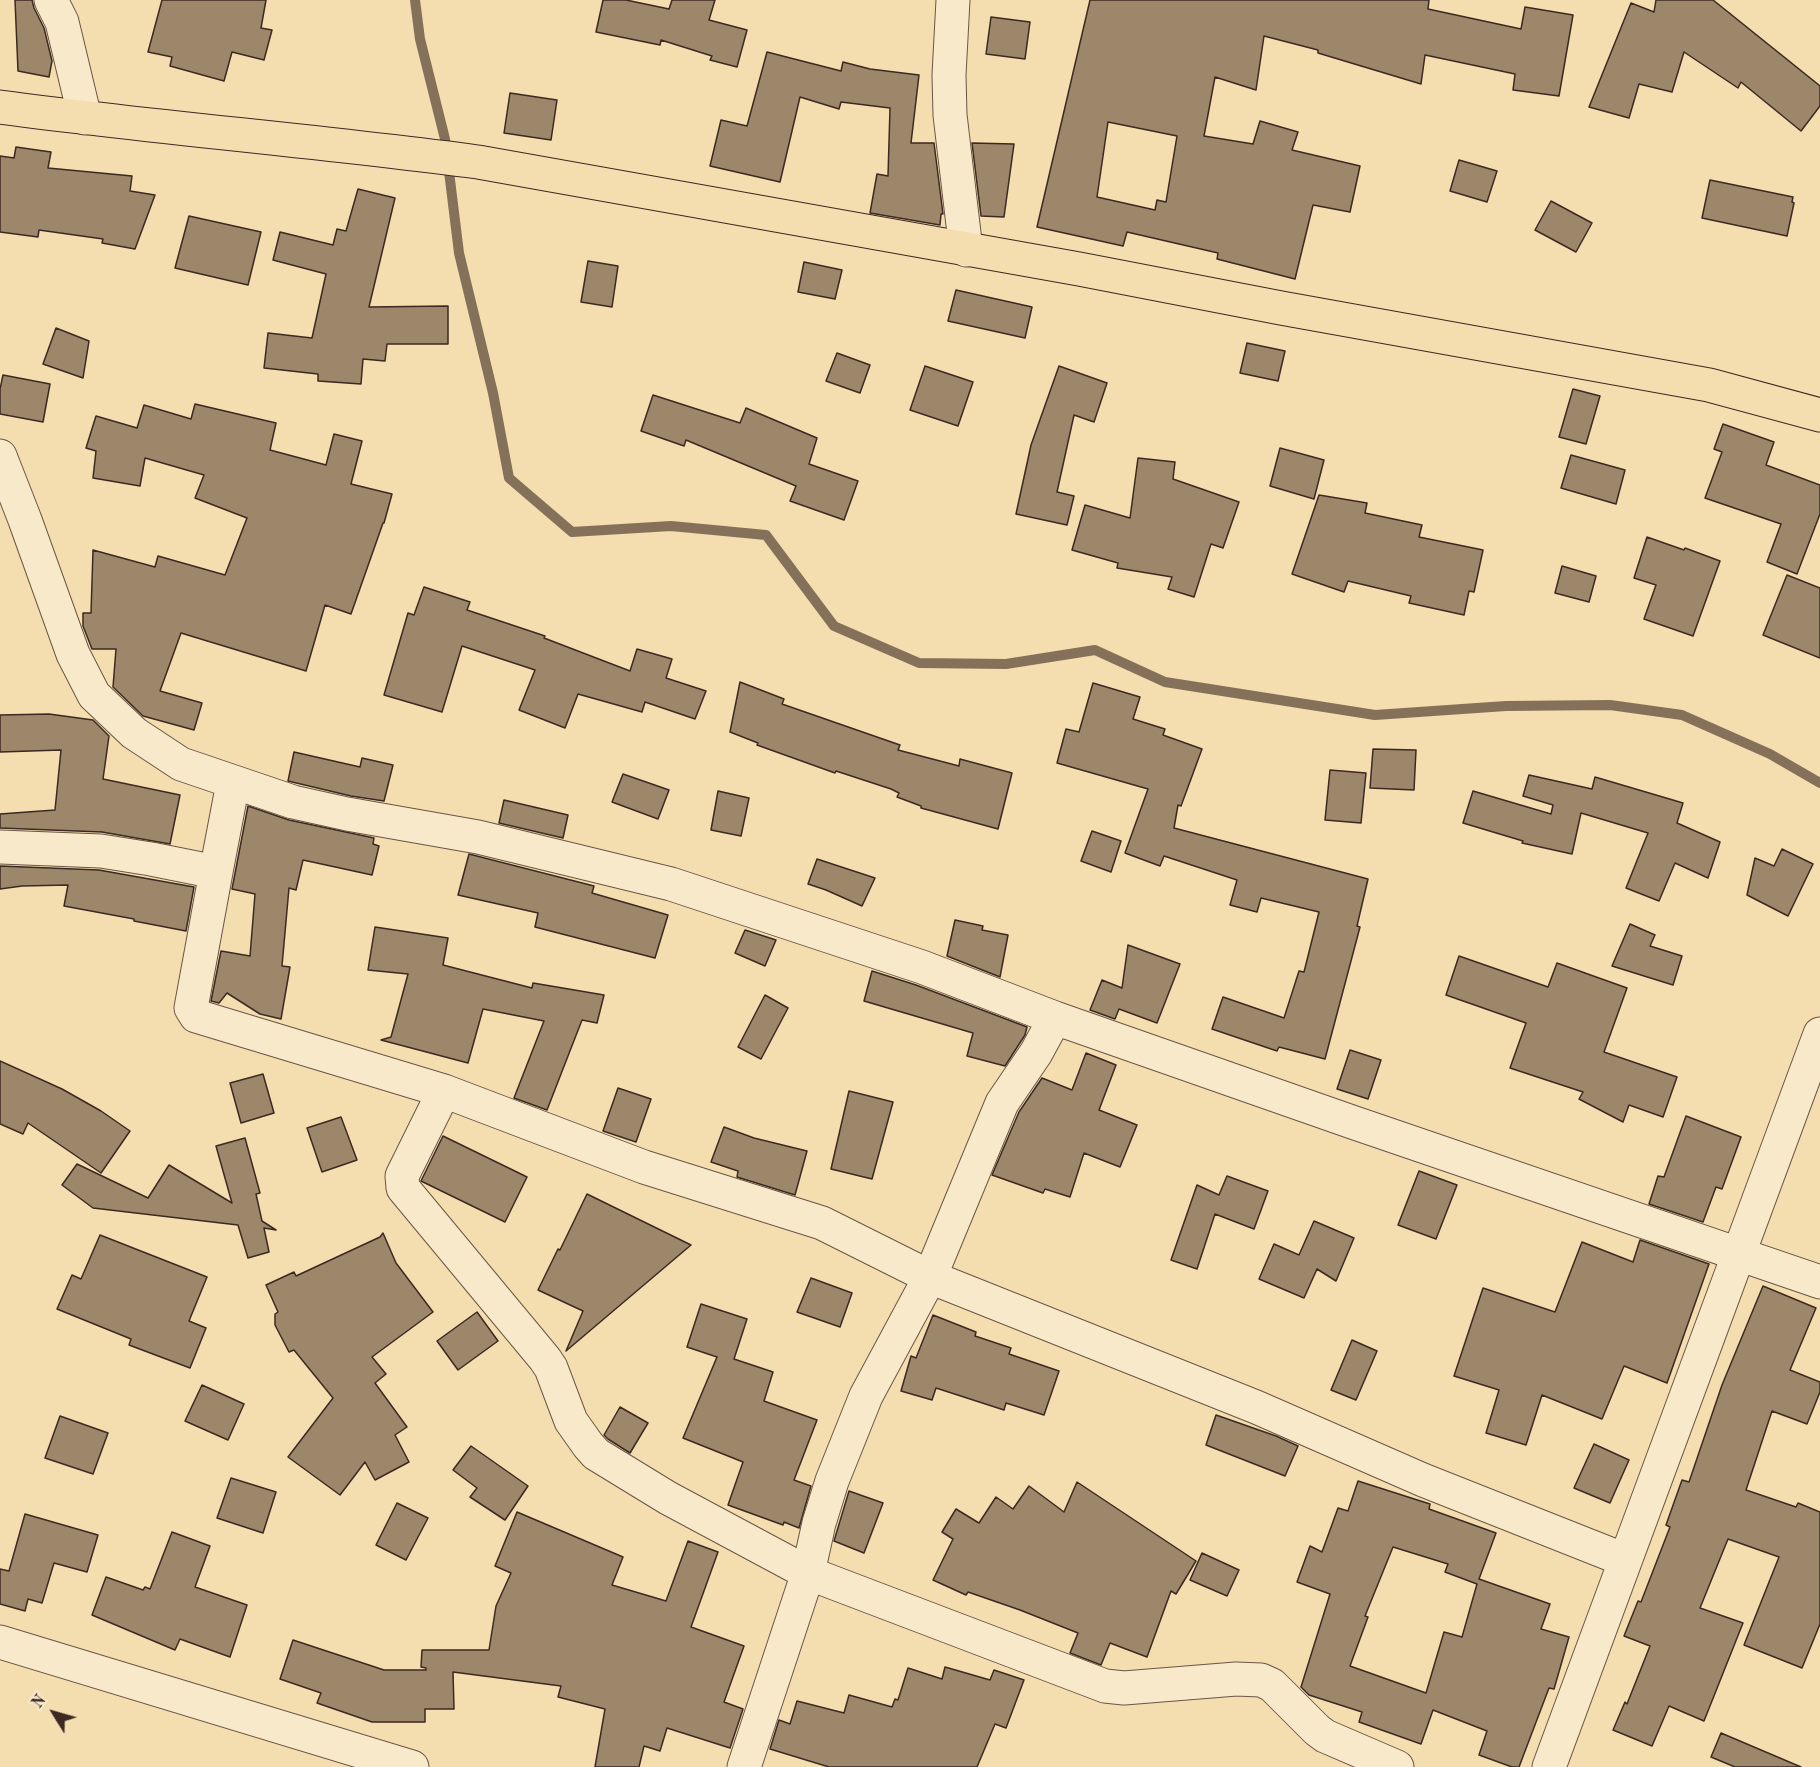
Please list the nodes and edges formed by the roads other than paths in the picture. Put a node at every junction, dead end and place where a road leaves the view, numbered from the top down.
1 (51, 0) edge
2 (953, 0) edge
3 (0, 107) edge
4 (85, 118) junction
5 (966, 250) junction
6 (1820, 415) edge
7 (0, 456) edge
8 (233, 783) junction
9 (0, 847) edge
10 (216, 872) junction
11 (1055, 1018) junction
12 (1820, 1034) edge
13 (444, 1091) junction
14 (1739, 1253) junction
15 (930, 1277) junction
16 (1820, 1282) edge
17 (1625, 1560) junction
18 (808, 1573) junction
19 (0, 1642) edge
20 (412, 1767) edge
21 (744, 1767) edge
22 (1396, 1767) edge
23 (1549, 1767) edge

1 - 4 street
2 - 5 street
3 - 4 main road
4 - 5 main road
5 - 6 main road
7 - 8 street
8 - 10 street
8 - 11 street
9 - 10 street
10 - 13 street
11 - 14 street
11 - 15 street
12 - 14 street
13 - 15 street
13 - 18 street
14 - 16 street
14 - 17 street
15 - 17 street
15 - 18 street
17 - 23 street
18 - 21 street
18 - 22 street
19 - 20 street

